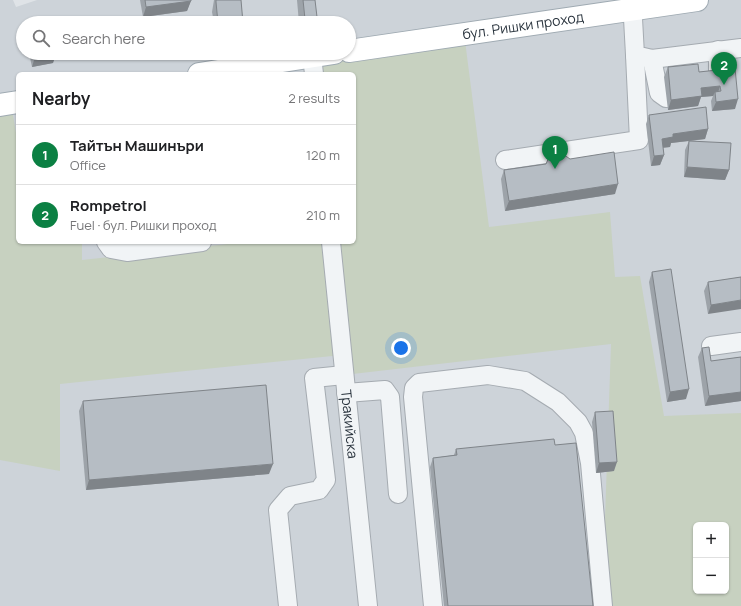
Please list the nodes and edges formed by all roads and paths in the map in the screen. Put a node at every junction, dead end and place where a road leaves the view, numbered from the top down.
1 (697, 0) edge
2 (632, 4) edge
3 (741, 48) edge
4 (356, 50) edge
5 (718, 50) junction
6 (644, 57) junction
7 (322, 60) edge
8 (313, 65) edge
9 (224, 72) edge
10 (718, 79) edge
11 (666, 98) dead end
12 (16, 102) edge
13 (0, 105) edge
14 (505, 160) dead end
15 (108, 244) edge
16 (187, 244) edge
17 (331, 244) edge
18 (741, 342) edge
19 (711, 346) dead end
20 (344, 375) junction
21 (346, 393) junction
22 (398, 494) dead end
23 (288, 606) edge
24 (368, 606) edge
25 (433, 606) edge
26 (603, 606) edge

1 - 2 main road, бул. Ришки проход
2 - 4 main road, бул. Ришки проход
2 - 6 street
3 - 5 street
5 - 6 street
5 - 10 street
6 - 11 street
6 - 14 street
7 - 8 main road
8 - 9 main road
12 - 13 main road
15 - 16 street
17 - 20 street, Тракийска
18 - 19 street
20 - 21 street, Тракийска
20 - 23 street
21 - 22 street
21 - 24 street, Тракийска
25 - 26 street

